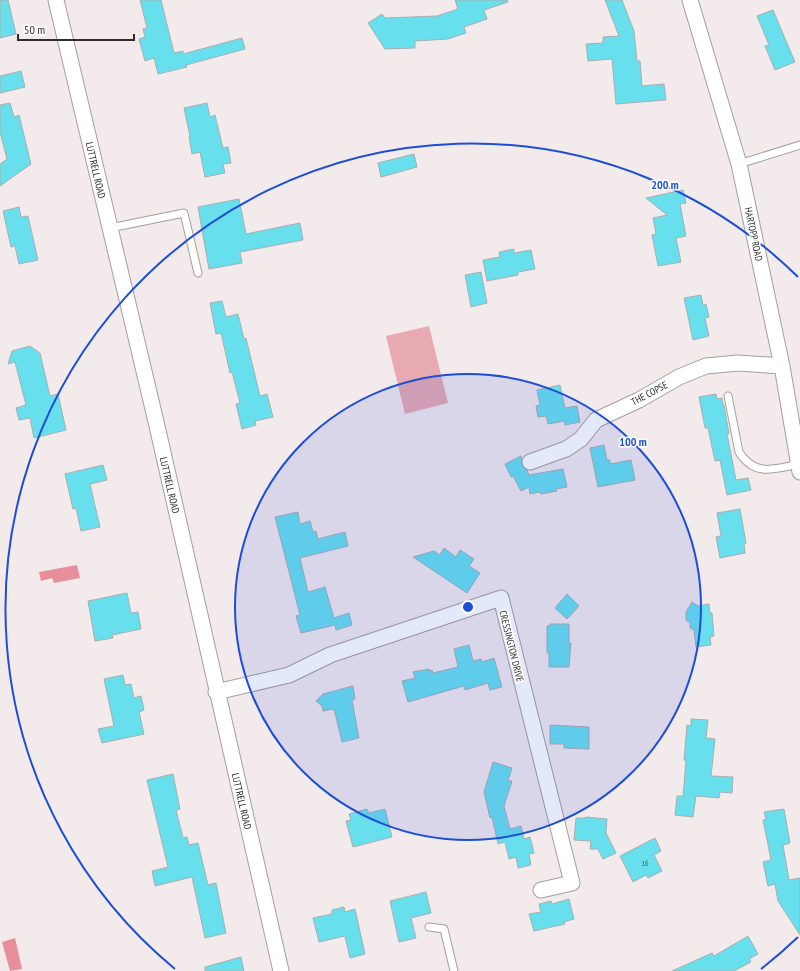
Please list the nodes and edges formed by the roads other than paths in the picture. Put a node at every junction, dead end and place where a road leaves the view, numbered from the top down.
1 (56, 0) edge
2 (696, 2) edge
3 (800, 145) edge
4 (739, 164) junction
5 (110, 228) junction
6 (198, 273) dead end
7 (782, 366) junction
8 (728, 396) dead end
9 (530, 462) dead end
10 (799, 468) edge
11 (216, 692) junction
12 (541, 890) dead end
13 (430, 927) dead end
14 (281, 971) edge
15 (454, 971) edge

1 - 5 street, LUTTRELL ROAD
2 - 4 street, HARTOPP ROAD
3 - 4 lane
4 - 7 street, HARTOPP ROAD
5 - 6 lane
5 - 11 street, LUTTRELL ROAD
7 - 9 street, THE COPSE
7 - 10 street, HARTOPP ROAD
8 - 10 lane
11 - 12 street, CRESSINGTON DRIVE
11 - 14 street, LUTTRELL ROAD
13 - 15 lane

